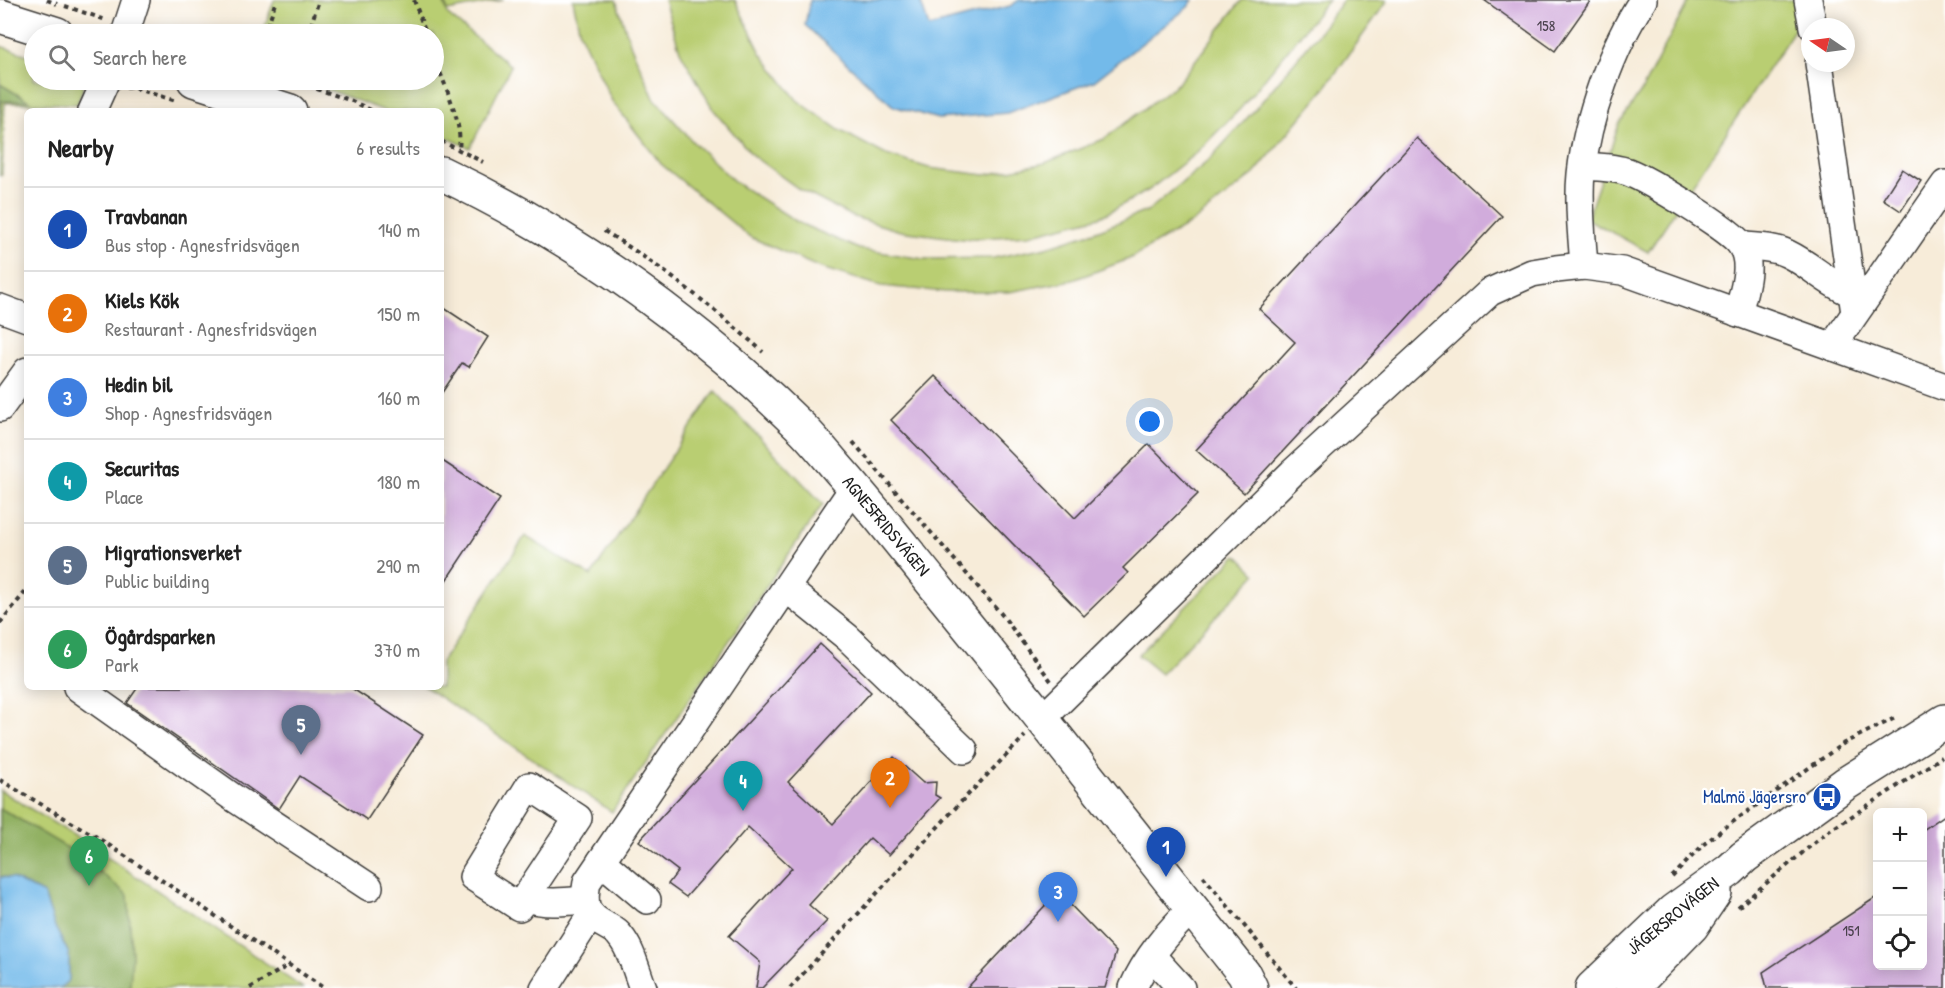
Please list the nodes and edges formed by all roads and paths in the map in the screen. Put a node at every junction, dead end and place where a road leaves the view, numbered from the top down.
1 (47, 0) edge
2 (136, 0) edge
3 (276, 0) edge
4 (319, 0) edge
5 (414, 0) edge
6 (1643, 0) edge
7 (1808, 0) edge
8 (0, 16) edge
9 (1811, 18) edge
10 (25, 24) edge
11 (108, 24) edge
12 (128, 24) edge
13 (268, 24) edge
14 (311, 24) edge
15 (422, 24) edge
16 (1819, 72) edge
17 (444, 84) edge
18 (102, 90) edge
19 (169, 90) edge
20 (321, 90) joint
21 (187, 91) edge
22 (304, 104) edge
23 (93, 108) edge
24 (366, 108) edge
25 (444, 142) edge
26 (1582, 166) junction
27 (444, 175) edge
28 (1945, 184) edge
29 (1742, 246) junction
30 (1584, 266) junction
31 (1853, 303) junction
32 (0, 308) edge
33 (1738, 313) junction
34 (24, 317) edge
35 (1832, 347) junction
36 (24, 375) edge
37 (1945, 387) edge
38 (0, 408) edge
39 (854, 487) junction
40 (786, 588) junction
41 (24, 594) edge
42 (0, 623) edge
43 (81, 690) edge
44 (1042, 718) junction
45 (1945, 721) edge
46 (964, 750) dead end
47 (1945, 755) edge
48 (0, 780) edge
49 (601, 861) junction
50 (1730, 870) junction
51 (369, 886) dead end
52 (525, 898) dead end
53 (647, 900) dead end
54 (588, 908) junction
55 (1192, 909) junction
56 (1730, 914) dead end
57 (1152, 956) junction
58 (289, 965) junction
59 (1252, 983) edge
60 (250, 988) edge
61 (324, 988) edge
62 (544, 988) edge
63 (643, 988) edge
64 (790, 988) edge
65 (1133, 988) edge
66 (1180, 988) edge
67 (1592, 988) edge
68 (1632, 988) edge

1 - 11 path
2 - 12 street
3 - 13 path
4 - 14 path
5 - 15 path
6 - 26 street
7 - 9 street
8 - 10 main road
16 - 31 street
17 - 25 path
18 - 23 street
19 - 21 path
20 - 22 path
20 - 24 path
21 - 22 main road
26 - 29 street
26 - 30 street
27 - 39 main road, AGNESFRIDSVÄGEN
28 - 31 street
29 - 31 street
29 - 33 street
30 - 33 street
30 - 44 street
31 - 35 street
32 - 34 street
33 - 35 street
35 - 37 street
36 - 38 street
39 - 40 street
39 - 44 main road, AGNESFRIDSVÄGEN
40 - 46 street
40 - 49 street
41 - 42 path
43 - 51 street
44 - 55 main road, AGNESFRIDSVÄGEN
44 - 64 path
45 - 50 main road, JÄGERSROVÄGEN
47 - 56 path
48 - 58 path
49 - 53 street
49 - 54 street
50 - 67 main road, JÄGERSROVÄGEN
50 - 68 main road, JÄGERSROVÄGEN
52 - 54 street
54 - 62 street
54 - 63 street
55 - 57 street
55 - 59 main road, AGNESFRIDSVÄGEN
57 - 65 street
57 - 66 street
58 - 60 path
58 - 61 path

